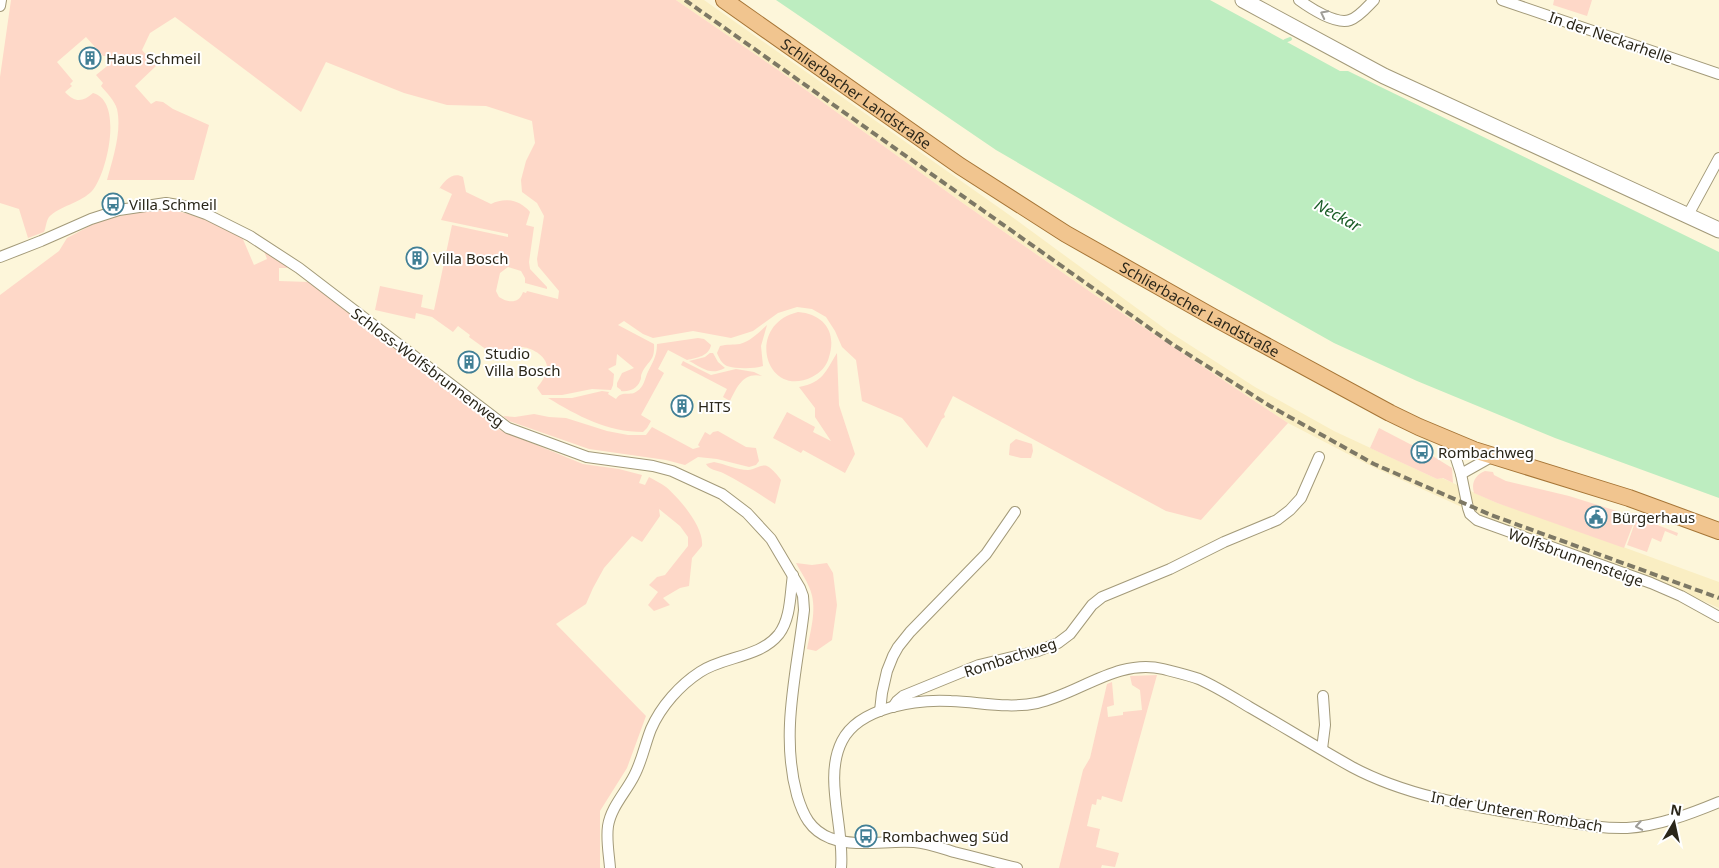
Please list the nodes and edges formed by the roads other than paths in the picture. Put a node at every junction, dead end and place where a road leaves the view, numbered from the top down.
1 (1, 0) edge
2 (724, 0) edge
3 (1243, 0) edge
4 (1299, 0) edge
5 (1374, 0) edge
6 (1502, 0) edge
7 (0, 6) edge
8 (1719, 74) edge
9 (1719, 158) edge
10 (1688, 216) junction
11 (1719, 230) edge
12 (0, 257) edge
13 (1457, 443) junction
14 (1493, 455) junction
15 (1319, 457) dead end
16 (1461, 474) junction
17 (1015, 512) dead end
18 (1719, 531) edge
19 (793, 575) junction
20 (1718, 616) edge
21 (1323, 696) dead end
22 (893, 708) junction
23 (880, 711) junction
24 (1322, 749) junction
25 (1719, 802) edge
26 (841, 841) junction
27 (610, 868) edge
28 (841, 868) edge
29 (1017, 868) edge

1 - 7 street
2 - 13 main road, Schlierbacher Landstraße
3 - 10 main road
5 -> 4 street
6 - 8 street, In der Neckarhelle
9 - 10 street
10 - 11 main road
12 - 19 street, Schloss-Wolfsbrunnenweg
13 - 14 main road, Schlierbacher Landstraße
13 - 16 street, Wolfsbrunnensteige
14 - 16 street
14 - 18 main road, Schlierbacher Landstraße
15 - 22 street, Rombachweg
16 - 20 street, Wolfsbrunnensteige
17 - 23 street
19 - 26 street, Schloss-Wolfsbrunnenweg
19 - 27 street
21 - 24 street
22 - 23 street, Rombachweg
22 - 24 street, In der Unteren Rombach
23 - 26 street, Rombachweg
25 -> 24 street, In der Unteren Rombach
26 - 28 street, Rombachweg
26 - 29 street, Schloss-Wolfsbrunnenweg

